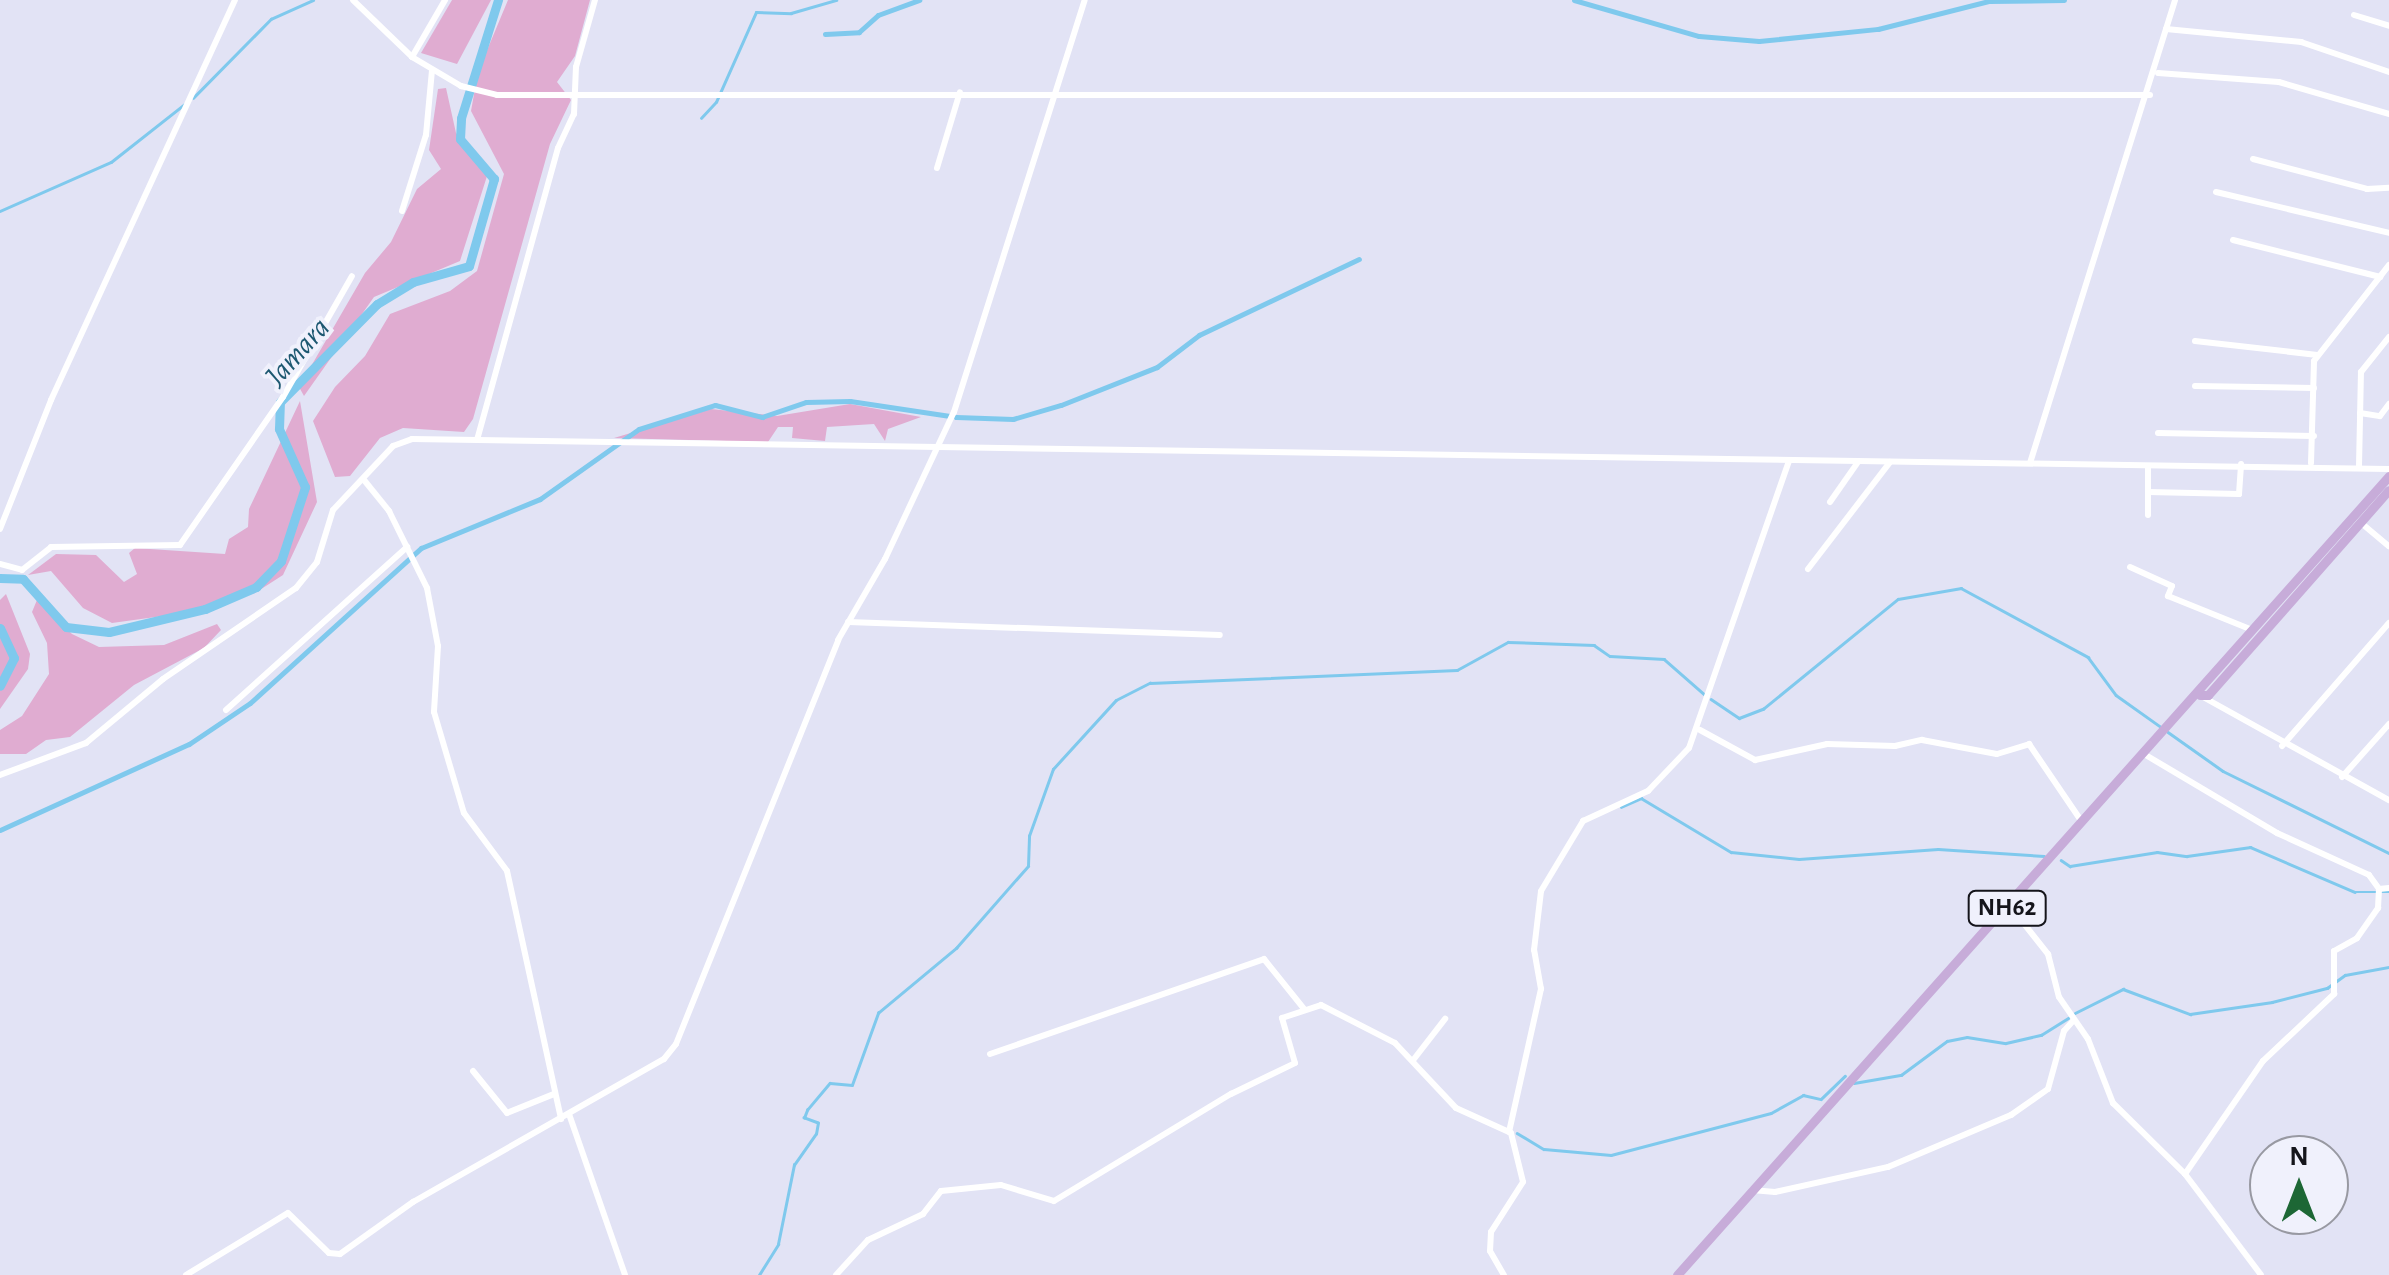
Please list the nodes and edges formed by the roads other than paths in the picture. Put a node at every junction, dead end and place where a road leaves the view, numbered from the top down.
1 (234, 0) edge
2 (353, 0) edge
3 (444, 0) edge
4 (594, 0) edge
5 (1085, 0) edge
6 (2175, 0) edge
7 (2354, 16) dead end
8 (2389, 26) edge
9 (2166, 29) junction
10 (412, 58) junction
11 (432, 70) junction
12 (2389, 72) edge
13 (2158, 73) junction
14 (578, 92) junction
15 (960, 92) junction
16 (1056, 93) junction
17 (2150, 95) junction
18 (2389, 114) edge
19 (2253, 159) dead end
20 (937, 168) dead end
21 (2389, 188) edge
22 (2216, 192) dead end
23 (402, 210) dead end
24 (2389, 233) edge
25 (2233, 240) dead end
26 (2389, 265) edge
27 (352, 276) dead end
28 (2380, 276) junction
29 (2389, 337) edge
30 (2195, 340) dead end
31 (2317, 355) junction
32 (2196, 386) dead end
33 (2314, 388) junction
34 (2389, 404) edge
35 (2360, 413) junction
36 (2158, 433) dead end
37 (2314, 436) junction
38 (477, 440) junction
39 (939, 447) junction
40 (1789, 461) junction
41 (1859, 461) junction
42 (1891, 461) junction
43 (2030, 462) junction
44 (2311, 463) junction
45 (2241, 464) junction
46 (2148, 466) junction
47 (2359, 466) junction
48 (2389, 469) edge
49 (2389, 476) edge
50 (364, 480) junction
51 (2389, 490) edge
52 (2148, 492) junction
53 (1830, 502) dead end
54 (2148, 515) dead end
55 (2360, 522) junction
56 (0, 529) edge
57 (2389, 546) edge
58 (407, 547) junction
59 (0, 564) edge
60 (2130, 567) dead end
61 (1808, 569) dead end
62 (848, 622) junction
63 (2389, 624) edge
64 (2252, 630) junction
65 (1220, 635) dead end
66 (2200, 695) junction
67 (226, 710) dead end
68 (2389, 724) edge
69 (1700, 730) junction
70 (2282, 746) junction
71 (2144, 754) junction
72 (0, 775) edge
73 (2342, 777) junction
74 (2389, 800) edge
75 (2083, 823) junction
76 (2389, 888) edge
77 (2379, 893) junction
78 (2010, 905) junction
79 (1304, 1009) junction
80 (2072, 1017) junction
81 (1445, 1019) dead end
82 (990, 1054) dead end
83 (1414, 1060) junction
84 (473, 1071) dead end
85 (554, 1094) junction
86 (565, 1116) junction
87 (1508, 1132) junction
88 (2185, 1174) junction
89 (1752, 1190) junction
90 (186, 1275) edge
91 (624, 1275) edge
92 (836, 1275) edge
93 (1504, 1275) edge
94 (1677, 1275) edge
95 (2261, 1275) edge

1 - 56 street
2 - 10 street
3 - 10 street
4 - 14 street
5 - 16 street
6 - 9 street
7 - 8 street
9 - 12 street
9 - 13 street
10 - 11 street
11 - 14 street
11 - 23 street
13 - 17 street
13 - 18 street
14 - 15 street
14 - 38 street
15 - 16 street
15 - 20 street
16 - 17 street
16 - 39 street
17 - 43 street
19 - 21 street
22 - 24 street
25 - 28 street
26 - 28 street
27 - 59 street
28 - 31 street
29 - 35 street
30 - 31 street
31 - 33 street
32 - 33 street
33 - 37 street
34 - 35 street
35 - 47 street
36 - 37 street
37 - 44 street
38 - 39 street
38 - 50 street
39 - 40 street
39 - 62 street
40 - 41 street
40 - 69 street
41 - 42 street
41 - 53 street
42 - 43 street
42 - 61 street
43 - 46 street
44 - 45 street
44 - 47 street
45 - 46 street
45 - 52 street
46 - 52 street
47 - 48 street
49 - 64 main road, NH62
50 - 58 street
50 - 72 street
51 - 55 main road, NH62
52 - 54 street
55 - 57 street
55 - 66 main road, NH62
58 - 67 street
58 - 85 street
60 - 64 street
62 - 65 street
62 - 86 street
63 - 70 street
64 - 66 main road, NH62
66 - 70 street
66 - 71 main road, NH62
68 - 73 street
69 - 75 street
69 - 87 street
70 - 73 street
71 - 75 main road, NH62
71 - 77 street
73 - 74 street
75 - 78 main road, NH62
76 - 77 street
77 - 88 street
78 - 80 street
78 - 89 main road, NH62
79 - 82 street
79 - 83 street
79 - 92 street
80 - 88 street
80 - 89 street
81 - 83 street
83 - 87 street
84 - 85 street
85 - 86 street
86 - 90 street
86 - 91 street
87 - 93 street
88 - 95 street
89 - 94 main road, NH62

